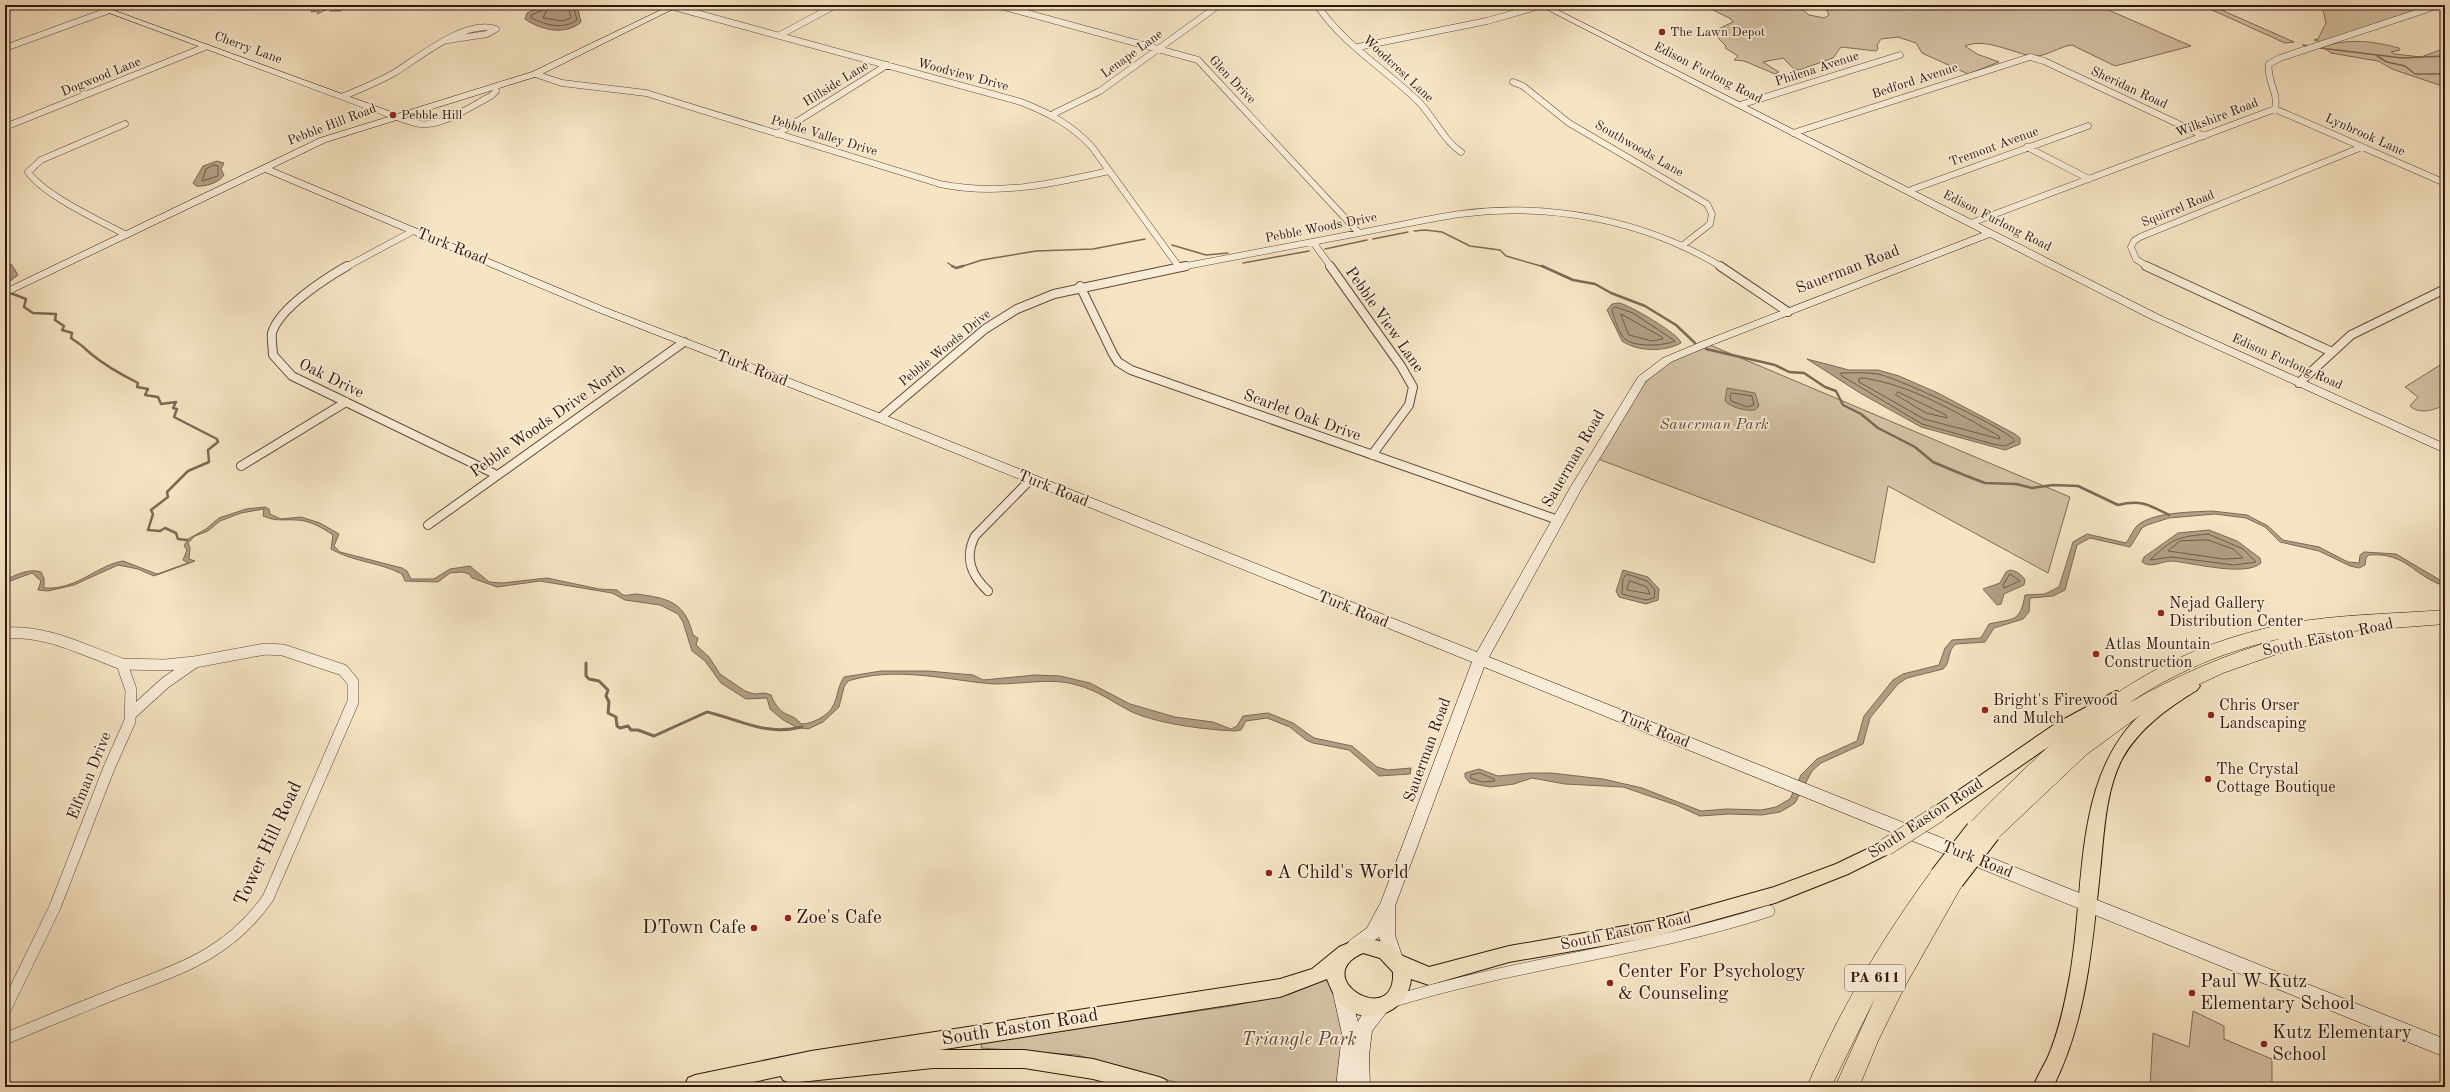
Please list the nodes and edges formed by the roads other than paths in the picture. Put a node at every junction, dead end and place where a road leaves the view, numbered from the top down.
1 (92, 5) edge
2 (836, 5) edge
3 (997, 5) edge
4 (1219, 5) edge
5 (1317, 5) edge
6 (1542, 5) edge
7 (2440, 5) edge
8 (675, 6) edge
9 (107, 11) junction
10 (780, 35) junction
11 (448, 40) junction
12 (205, 46) junction
13 (1358, 47) junction
14 (5, 48) edge
15 (1157, 48) junction
16 (1900, 55) dead end
17 (2044, 61) joint
18 (887, 65) junction
19 (535, 74) junction
20 (1513, 82) dead end
21 (495, 87) junction
22 (344, 96) junction
23 (1740, 105) junction
24 (2275, 109) junction
25 (1053, 114) junction
26 (394, 116) junction
27 (125, 124) dead end
28 (2088, 126) dead end
29 (5, 127) edge
30 (1793, 133) junction
31 (777, 134) junction
32 (2204, 136) junction
33 (2027, 147) junction
34 (2362, 147) junction
35 (1461, 152) dead end
36 (264, 168) junction
37 (1109, 171) junction
38 (2089, 179) junction
39 (2445, 183) edge
40 (1908, 191) junction
41 (1971, 223) junction
42 (413, 231) junction
43 (1359, 233) junction
44 (1990, 233) junction
45 (126, 235) junction
46 (1312, 242) junction
47 (1682, 246) junction
48 (1179, 267) junction
49 (1080, 286) junction
50 (2445, 289) edge
51 (5, 293) edge
52 (1788, 312) junction
53 (684, 342) junction
54 (2332, 352) junction
55 (2299, 383) junction
56 (346, 402) junction
57 (880, 418) junction
58 (2445, 448) edge
59 (1372, 455) junction
60 (241, 466) dead end
61 (497, 475) junction
62 (1030, 480) junction
63 (1558, 520) junction
64 (428, 525) dead end
65 (988, 591) dead end
66 (2445, 616) edge
67 (2414, 619) junction
68 (5, 633) edge
69 (1480, 660) junction
70 (195, 662) junction
71 (122, 664) junction
72 (2228, 664) junction
73 (2146, 682) junction
74 (131, 714) junction
75 (1983, 831) junction
76 (1947, 878) junction
77 (2087, 903) junction
78 (1388, 904) junction
79 (1769, 911) dead end
80 (1355, 946) junction
81 (1339, 959) junction
82 (1396, 960) junction
83 (1342, 992) junction
84 (1386, 1004) junction
85 (5, 1010) edge
86 (5, 1039) edge
87 (2445, 1048) edge
88 (690, 1086) edge
89 (1159, 1087) edge
90 (1345, 1087) edge
91 (1361, 1087) edge
92 (1819, 1087) edge
93 (1847, 1087) edge
94 (2043, 1087) edge

1 - 9 street, Cherry Lane
2 - 10 street
3 - 15 street, Glen Drive
4 - 15 street, Lenape Lane
5 - 13 street, Woodcrest Lane
6 - 13 street
6 - 23 street, Edison Furlong Road
7 - 24 street, Wilkshire Road
8 - 10 street, Woodview Drive
8 - 19 street, Pebble Hill Road
9 - 12 street, Cherry Lane
9 - 14 street
10 - 18 street, Woodview Drive
11 - 11 street
11 - 22 street
12 - 22 street, Cherry Lane
12 - 29 street, Dogwood Lane
13 - 35 street, Woodcrest Lane
15 - 25 street, Lenape Lane
15 - 43 street, Glen Drive
16 - 23 street, Philena Avenue
17 - 30 street, Bedford Avenue
17 - 32 street, Sheridan Road
18 - 25 street, Woodview Drive
18 - 31 street, Hillside Lane
19 - 21 street, Pebble Hill Road
19 - 31 street, Pebble Valley Drive
20 - 47 street, Southwoods Lane
21 - 26 street, Pebble Hill Road
21 - 26 street
22 - 26 street, Cherry Lane
23 - 30 street, Edison Furlong Road
24 - 32 street, Wilkshire Road
24 - 34 street, Lynbrook Lane
25 - 37 street, Woodview Drive
26 - 36 street, Pebble Hill Road
27 - 45 street
28 - 33 street, Tremont Avenue
30 - 40 street, Edison Furlong Road
31 - 37 street, Pebble Valley Drive
32 - 38 street, Wilkshire Road
33 - 38 street
33 - 40 street, Tremont Avenue
34 - 39 street, Lynbrook Lane
34 - 54 street, Squirrel Road
36 - 42 street, Turk Road
36 - 45 street, Pebble Hill Road
37 - 48 street, Woodview Drive
38 - 41 street, Wilkshire Road
40 - 41 street, Edison Furlong Road
41 - 44 street, Edison Furlong Road
42 - 53 street, Turk Road
42 - 56 street, Oak Drive
43 - 46 street, Pebble Woods Drive
43 - 47 street, Pebble Woods Drive
44 - 52 street, Sauerman Road
44 - 55 street, Edison Furlong Road
45 - 51 street, Pebble Hill Road
46 - 48 street, Pebble Woods Drive
46 - 59 street, Pebble View Lane
47 - 52 street, Pebble Woods Drive
48 - 49 street, Pebble Woods Drive
49 - 57 street, Pebble Woods Drive
49 - 59 street, Scarlet Oak Drive
50 - 54 street
52 - 63 street, Sauerman Road
53 - 57 street, Turk Road
53 - 61 street, Pebble Woods Drive North
54 - 55 street
55 - 58 street, Edison Furlong Road
56 - 60 street
56 - 61 street, Oak Drive
57 - 62 street, Turk Road
59 - 63 street, Scarlet Oak Drive
61 - 64 street, Pebble Woods Drive North
62 - 65 street
62 - 69 street, Turk Road
63 - 69 street, Sauerman Road
66 - 67 highway, South Easton Road / PA 611
67 - 72 highway, South Easton Road / PA 611
67 - 73 highway, South Easton Road / PA 611
68 - 71 street
69 - 77 street, Turk Road
69 - 78 street, Sauerman Road
70 - 71 street, Tower Hill Road
70 - 74 street, Tower Hill Road
70 - 86 street, Tower Hill Road
71 - 74 street, Elfman Drive
72 - 75 highway, PA 611
72 - 77 main road, South Easton Road
73 - 75 highway, PA 611
73 - 82 main road, South Easton Road, bridge
74 - 85 street, Elfman Drive
75 - 76 highway, PA 611, bridge
76 - 92 highway, PA 611
76 - 93 highway, PA 611
77 - 87 street, Turk Road
77 - 94 main road, South Easton Road
78 - 80 street
78 - 82 street
79 - 84 street
80 - 81 main road, South Easton Road
80 - 82 main road, South Easton Road
81 - 83 main road
81 - 88 main road, South Easton Road
82 - 84 main road
83 - 84 main road
83 - 90 street
84 - 91 street
88 - 89 main road, South Easton Road

